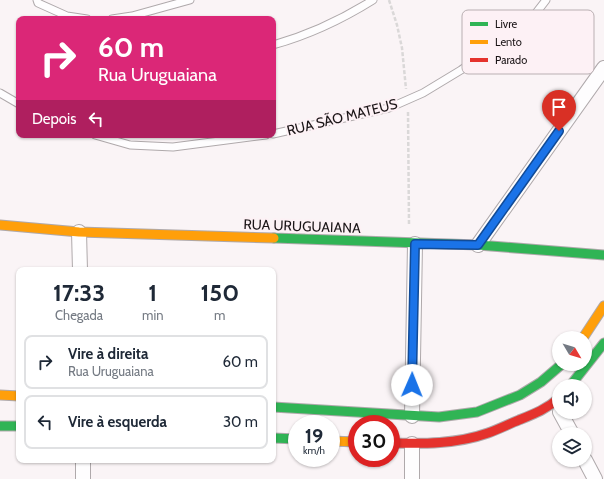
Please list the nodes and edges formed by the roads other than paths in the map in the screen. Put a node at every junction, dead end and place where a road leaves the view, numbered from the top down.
1 (36, 0) edge
2 (190, 0) edge
3 (373, 0) edge
4 (546, 0) edge
5 (538, 10) edge
6 (67, 16) edge
7 (132, 16) edge
8 (276, 45) edge
9 (604, 68) edge
10 (462, 70) edge
11 (0, 93) edge
12 (16, 102) edge
13 (276, 133) edge
14 (106, 138) edge
15 (243, 138) edge
16 (0, 225) edge
17 (79, 232) junction
18 (412, 243) junction
19 (478, 245) junction
20 (604, 254) edge
21 (80, 267) edge
22 (604, 306) edge
23 (587, 331) edge
24 (604, 343) edge
25 (554, 371) edge
26 (576, 379) edge
27 (0, 395) edge
28 (16, 396) edge
29 (276, 407) edge
30 (552, 408) edge
31 (412, 416) junction
32 (0, 426) edge
33 (16, 426) edge
34 (276, 438) edge
35 (288, 439) edge
36 (400, 443) edge
37 (412, 444) junction
38 (83, 463) edge
39 (589, 467) edge
40 (83, 479) edge
41 (412, 479) edge
42 (595, 479) edge

1 - 6 lane
2 - 7 lane
3 - 8 lane
4 - 5 lane, RUA SÃO MATEUS
9 - 19 street
10 - 13 lane, RUA SÃO MATEUS
11 - 12 lane
14 - 15 lane
16 - 17 main road, RUA URUGUAIANA
17 - 18 main road, RUA URUGUAIANA
17 - 21 street
18 - 19 main road, RUA URUGUAIANA
18 - 31 street
19 - 20 main road, RUA URUGUAIANA
22 - 23 main road
24 - 26 main road
25 - 31 main road
27 - 28 main road
29 - 31 main road
30 - 37 main road
32 - 33 main road
34 - 35 main road
36 - 37 main road
37 - 41 street
38 - 40 street
39 - 42 street

